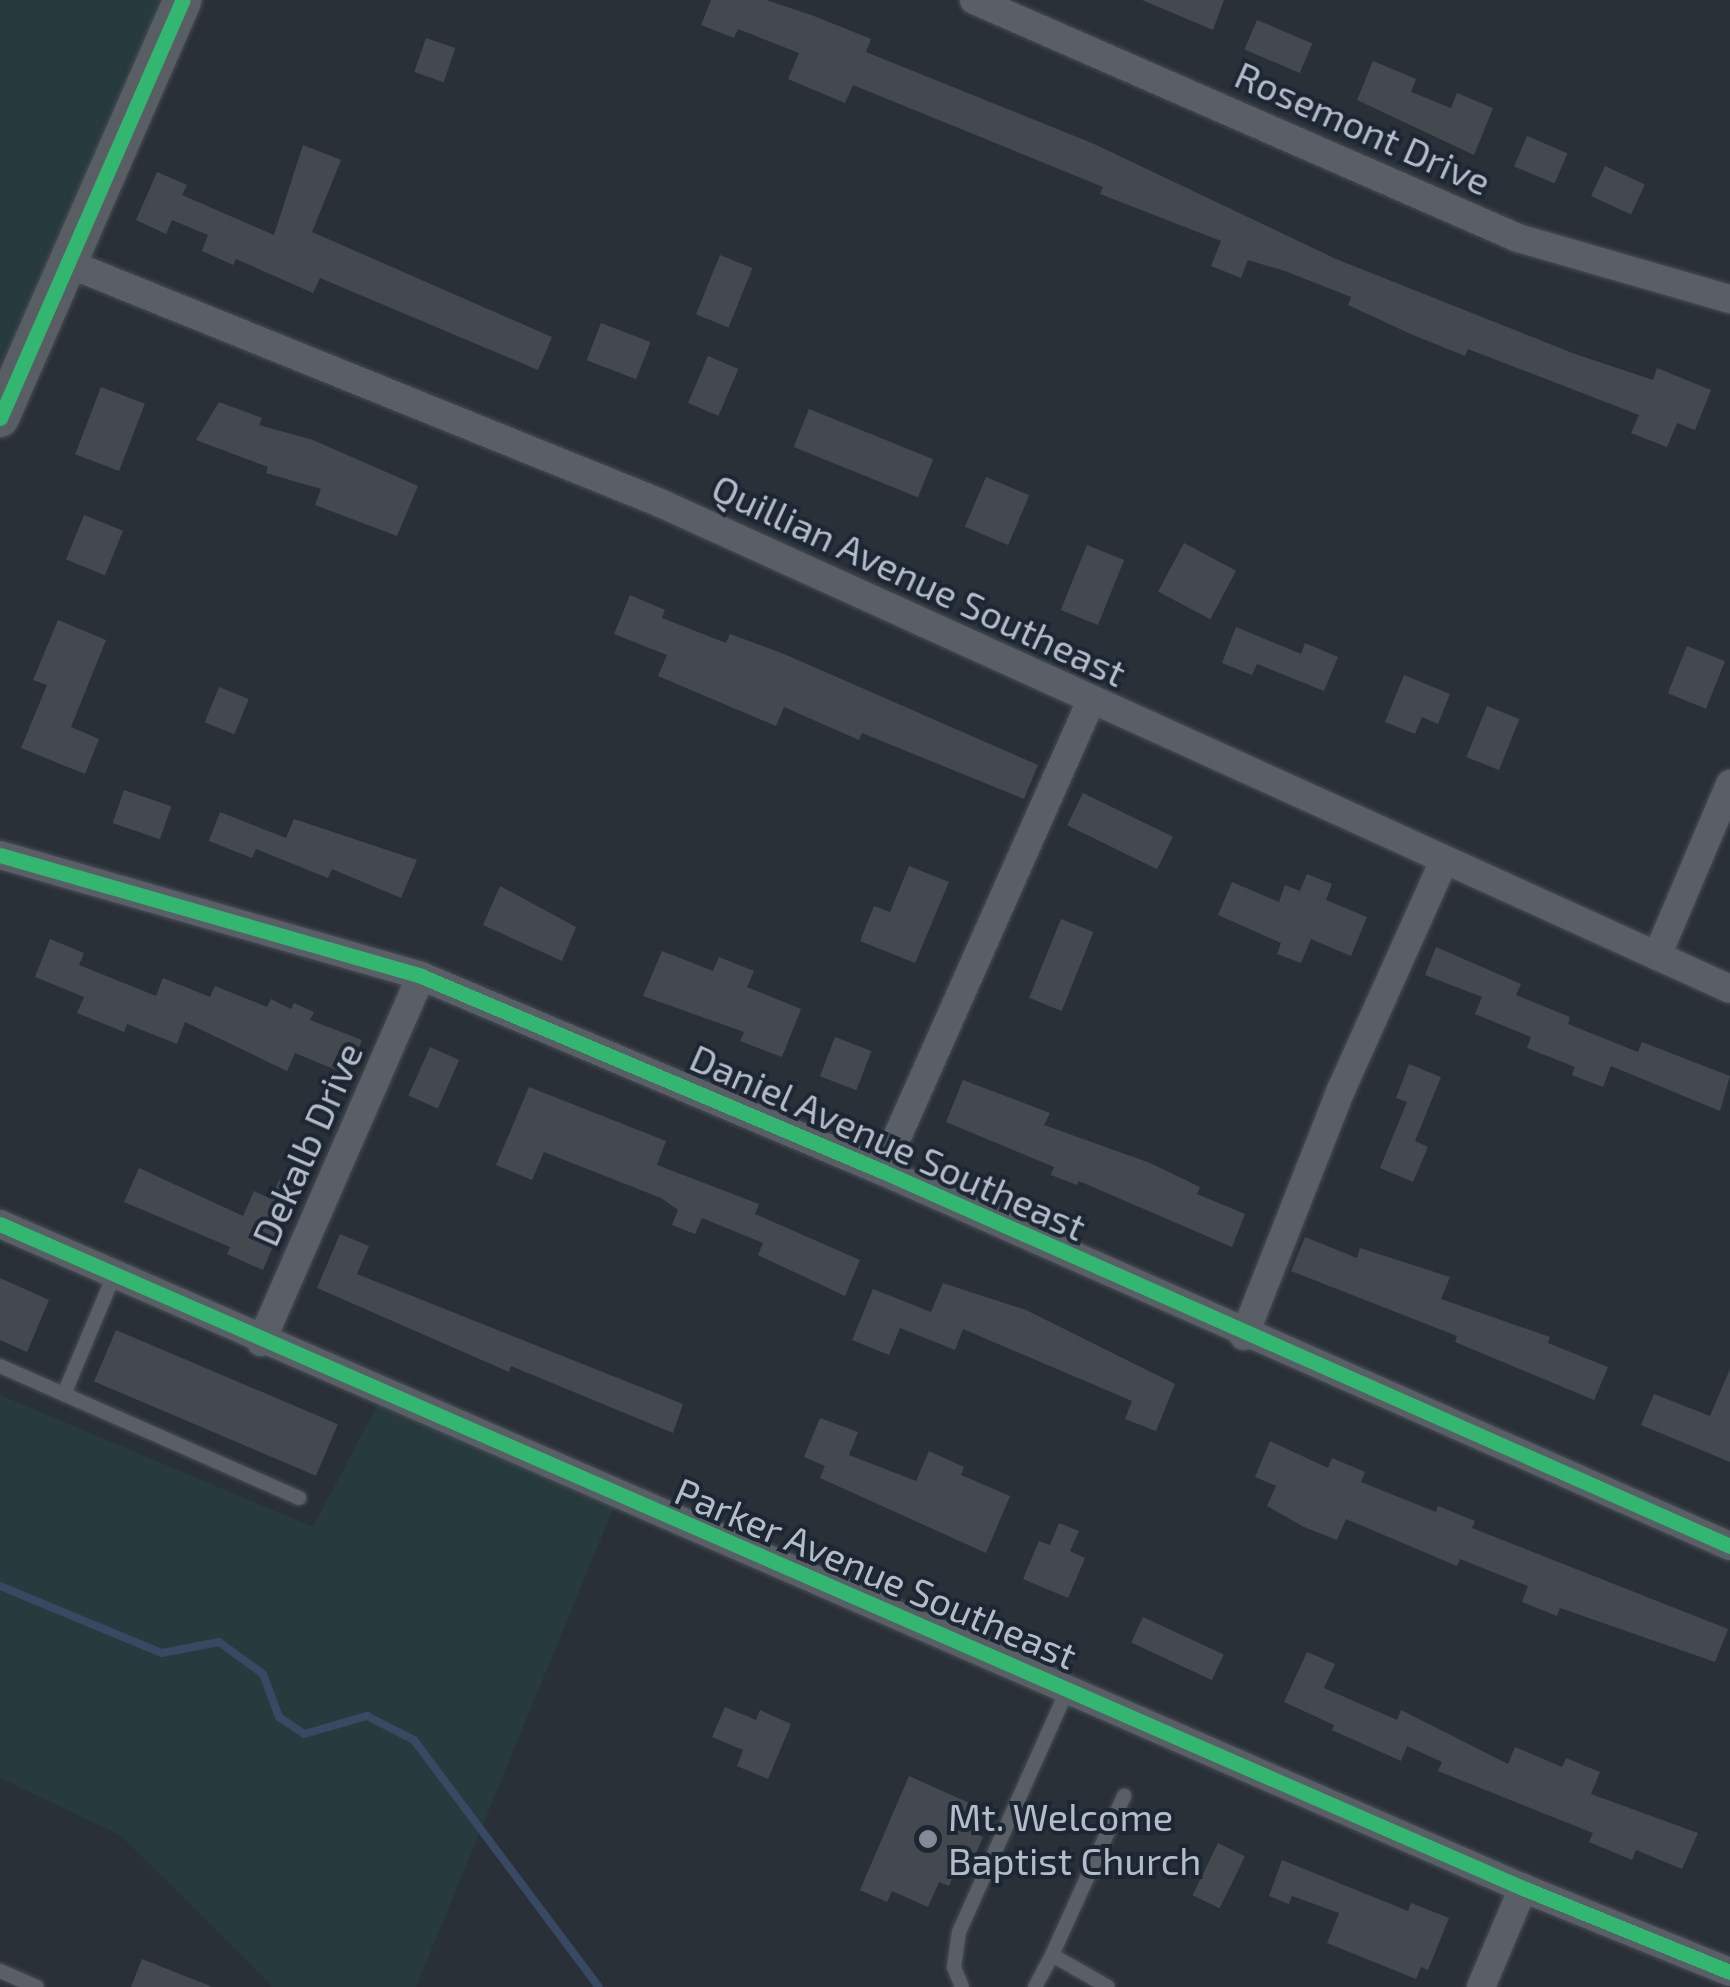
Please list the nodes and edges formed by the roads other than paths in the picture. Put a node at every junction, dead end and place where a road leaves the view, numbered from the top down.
1 (182, 0) edge
2 (974, 0) edge
3 (67, 263) junction
4 (1730, 299) edge
5 (0, 418) edge
6 (1092, 701) junction
7 (1730, 784) edge
8 (0, 855) edge
9 (1443, 863) junction
10 (1657, 956) junction
11 (421, 976) junction
12 (1730, 988) edge
13 (882, 1171) junction
14 (0, 1224) edge
15 (114, 1275) junction
16 (1244, 1336) junction
17 (261, 1342) junction
18 (0, 1366) edge
19 (64, 1394) junction
20 (299, 1498) dead end
21 (1730, 1546) edge
22 (1066, 1690) junction
23 (1124, 1796) dead end
24 (1522, 1888) junction
25 (1052, 1955) junction
26 (0, 1971) edge
27 (1730, 1972) edge
28 (37, 1987) edge
29 (962, 1987) edge
30 (1035, 1987) edge
31 (1109, 1987) edge
32 (1481, 1987) edge

1 - 3 main road
2 - 4 street, Rosemont Drive
3 - 5 main road
3 - 6 street, Quillian Avenue Southeast
6 - 9 street, Quillian Avenue Southeast
6 - 13 street
7 - 10 street
8 - 11 street, Daniel Avenue Southeast
9 - 10 street, Quillian Avenue Southeast
9 - 16 street
10 - 12 street, Quillian Avenue Southeast
11 - 13 street, Daniel Avenue Southeast
11 - 17 street, Dekalb Drive
13 - 16 street, Daniel Avenue Southeast
14 - 15 street, Parker Avenue Southeast
15 - 17 street, Parker Avenue Southeast
15 - 19 lane
16 - 21 street, Daniel Avenue Southeast
17 - 22 street, Parker Avenue Southeast
18 - 19 lane
19 - 20 lane
22 - 24 street, Parker Avenue Southeast
22 - 29 lane
23 - 25 lane
24 - 27 street, Parker Avenue Southeast
24 - 32 street
25 - 30 lane
25 - 31 lane
26 - 28 lane

